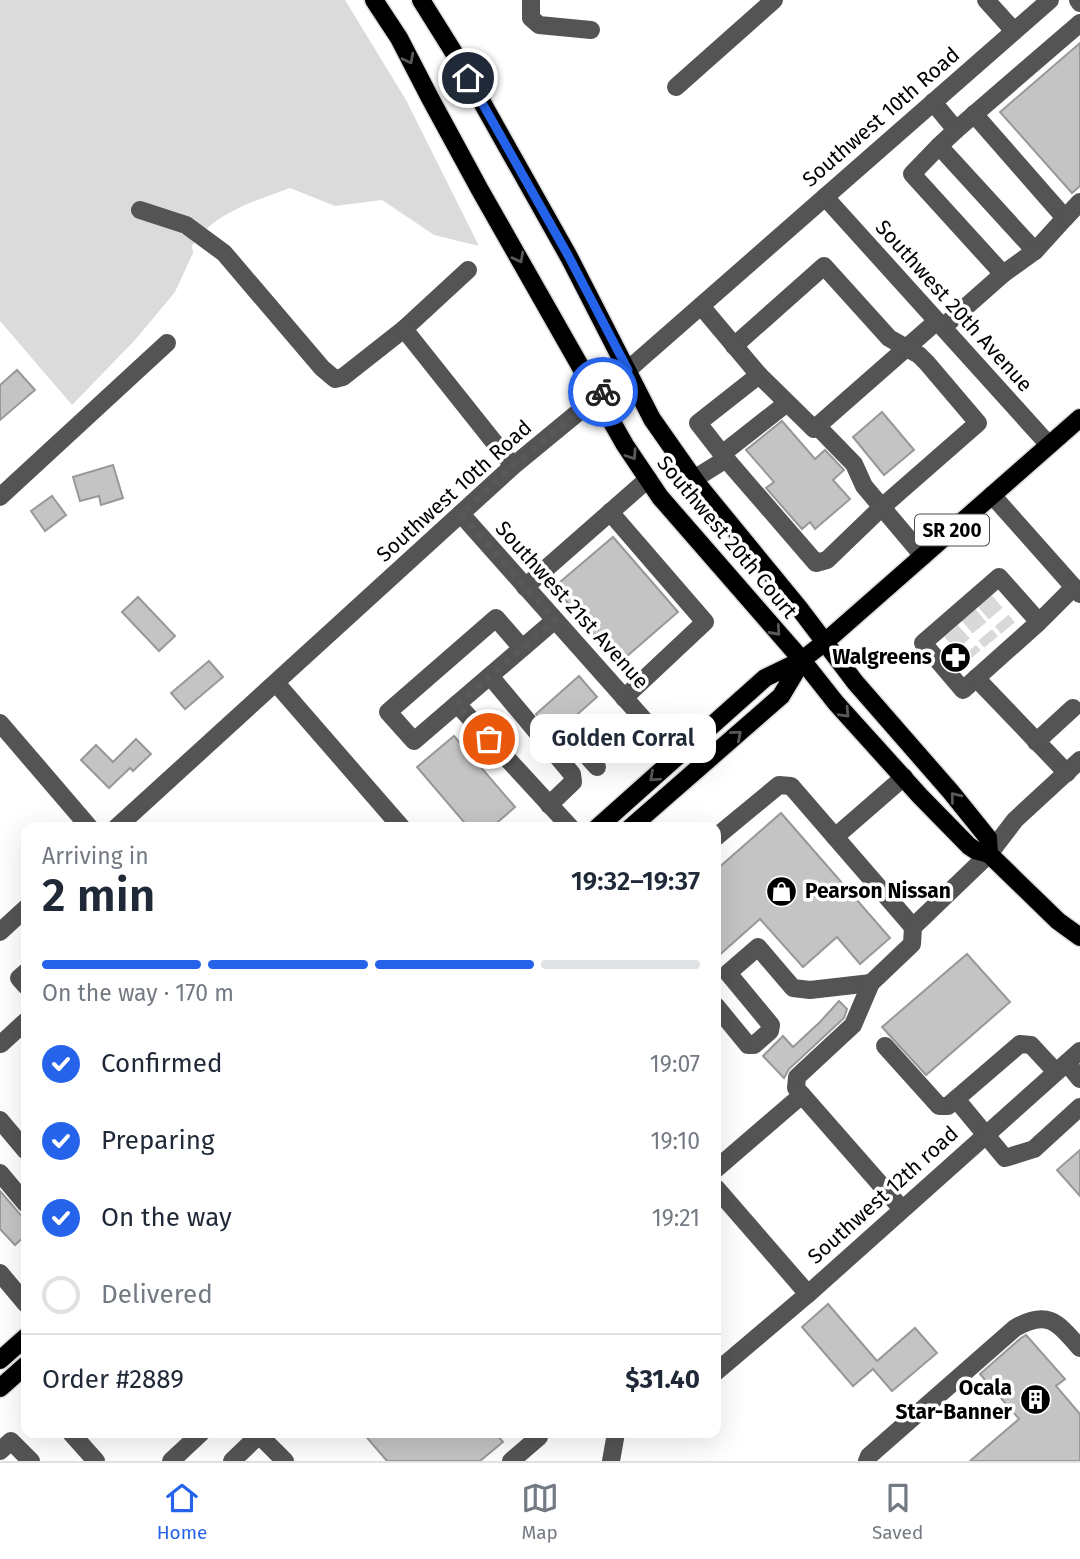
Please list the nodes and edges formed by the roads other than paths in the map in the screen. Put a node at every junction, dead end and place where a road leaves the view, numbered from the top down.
1 (374, 0) edge
2 (421, 0) edge
3 (531, 0) edge
4 (774, 0) edge
5 (986, 0) edge
6 (1049, 0) edge
7 (1080, 23) edge
8 (591, 30) dead end
9 (1014, 31) junction
10 (676, 87) dead end
11 (933, 102) junction
12 (974, 114) junction
13 (956, 130) junction
14 (939, 146) junction
15 (825, 197) junction
16 (1080, 202) edge
17 (140, 210) dead end
18 (1065, 218) junction
19 (1035, 251) junction
20 (468, 270) dead end
21 (1003, 274) junction
22 (701, 306) junction
23 (940, 324) junction
24 (404, 329) junction
25 (167, 343) dead end
26 (734, 346) junction
27 (906, 348) junction
28 (628, 370) junction
29 (759, 375) junction
30 (598, 396) junction
31 (787, 402) junction
32 (1080, 418) edge
33 (817, 426) junction
34 (1049, 445) junction
35 (724, 457) junction
36 (513, 466) junction
37 (648, 479) junction
38 (694, 479) junction
39 (992, 495) junction
40 (0, 497) edge
41 (882, 507) junction
42 (610, 512) junction
43 (461, 514) junction
44 (923, 556) junction
45 (525, 587) junction
46 (1077, 590) edge
47 (555, 620) junction
48 (1039, 622) junction
49 (825, 642) junction
50 (522, 648) junction
51 (802, 660) junction
52 (978, 668) junction
53 (490, 676) junction
54 (275, 683) junction
55 (624, 698) junction
56 (457, 704) junction
57 (1073, 708) dead end
58 (0, 723) edge
59 (570, 737) dead end
60 (1036, 742) junction
61 (677, 757) junction
62 (1073, 766) edge
63 (597, 767) dead end
64 (904, 777) junction
65 (549, 805) junction
66 (85, 822) edge
67 (123, 822) edge
68 (397, 822) edge
69 (565, 822) edge
70 (604, 822) edge
71 (637, 822) edge
72 (721, 833) edge
73 (835, 837) junction
74 (989, 854) junction
75 (21, 913) edge
76 (913, 927) junction
77 (0, 932) edge
78 (1080, 937) edge
79 (722, 978) edge
80 (871, 983) junction
81 (721, 1012) edge
82 (21, 1026) edge
83 (0, 1042) edge
84 (885, 1046) dead end
85 (1067, 1062) edge
86 (1080, 1079) edge
87 (802, 1095) junction
88 (956, 1099) junction
89 (1080, 1107) edge
90 (0, 1120) edge
91 (986, 1135) junction
92 (21, 1145) edge
93 (721, 1165) edge
94 (0, 1173) edge
95 (721, 1194) edge
96 (21, 1198) edge
97 (902, 1209) junction
98 (0, 1273) edge
99 (808, 1294) junction
100 (21, 1298) edge
101 (21, 1341) edge
102 (1080, 1348) edge
103 (0, 1360) edge
104 (721, 1368) edge
105 (21, 1375) edge
106 (0, 1388) edge
107 (75, 1438) edge
108 (196, 1438) edge
109 (254, 1438) edge
110 (262, 1438) edge
111 (538, 1438) edge
112 (615, 1438) edge
113 (0, 1451) edge
114 (31, 1461) edge
115 (96, 1461) edge
116 (171, 1461) edge
117 (232, 1461) edge
118 (285, 1461) edge
119 (511, 1461) edge
120 (611, 1461) edge
121 (867, 1461) edge

1 -> 30 main road, Southwest 20th Court
2 - 28 main road, Southwest 20th Court
3 - 8 street
4 - 10 street
5 - 9 street
6 - 9 street, Southwest 10th Road
7 - 12 street
9 - 11 street, Southwest 10th Road
11 - 13 street
11 - 15 street, Southwest 10th Road
12 - 13 street
12 - 18 street
13 - 14 street
14 - 19 street
14 - 21 street
15 - 22 street, Southwest 10th Road
15 - 23 street, Southwest 20th Avenue
16 - 18 street
17 - 24 street
18 - 19 street
19 - 21 street
20 - 24 street
21 - 23 street
22 - 26 street
22 - 28 street, Southwest 10th Road
23 - 27 street
23 - 34 street, Southwest 20th Avenue
24 - 36 street
25 - 40 street
26 - 27 street
26 - 29 street
27 - 33 street
27 - 41 street
28 - 30 street, Southwest 10th Road
28 - 38 main road, Southwest 20th Court
29 - 31 street
29 - 35 street
30 - 36 street, Southwest 10th Road
30 -> 37 main road, Southwest 20th Court
31 - 33 street
31 - 35 street
32 - 34 main road, SR 200
33 - 41 street
34 - 39 main road, SR 200
35 - 38 street
35 - 41 street
36 - 43 street, Southwest 10th Road
37 - 42 street
37 -> 51 main road, Southwest 20th Court
38 - 49 main road, Southwest 20th Court
39 - 44 main road, SR 200
39 - 46 street
41 - 44 street
42 - 45 street
42 - 55 street
43 - 45 street, Southwest 21st Avenue
43 - 54 street, Southwest 10th Road
44 - 49 main road, SR 200
45 - 47 street, Southwest 21st Avenue
46 - 48 street
47 - 50 street
47 - 55 street, Southwest 21st Avenue
48 - 52 street
48 - 52 street
49 - 51 main road, SR 200
74 -> 49 main road, Southwest 20th Court
50 - 53 street
50 - 56 street
51 - 61 main road, SR 200
51 -> 64 main road, Southwest 20th Court
71 -> 51 main road, SR 200
52 - 60 street
53 - 56 street
53 - 65 street
54 - 67 street, Southwest 10th Road
54 - 68 street
55 - 61 street, Southwest 21st Avenue
56 - 65 street
57 - 60 street
58 - 66 street
59 - 63 street
60 - 62 street
61 -> 70 main road, SR 200
62 - 74 street
64 - 73 street
64 - 74 main road, Southwest 20th Court
65 - 69 street
72 - 73 street
73 - 76 street
74 - 76 street
74 - 78 main road
75 - 77 street
76 - 80 street
79 - 80 street
79 - 81 street
80 - 87 street
82 - 83 street
84 - 88 street
85 - 86 street
85 - 88 street
85 - 91 street, Southwest 12th road
87 - 93 street
87 - 97 street
88 - 91 street
89 - 91 street
90 - 92 street
91 - 97 street, Southwest 12th road
94 - 96 street
95 - 99 street
97 - 99 street, Southwest 12th road
98 - 100 street
99 - 104 street, Southwest 12th road
101 - 103 main road
102 - 121 street
105 - 106 main road
107 - 115 street
108 - 116 street
109 - 117 street
110 - 118 street
111 - 119 street
112 - 120 street
113 - 114 street

